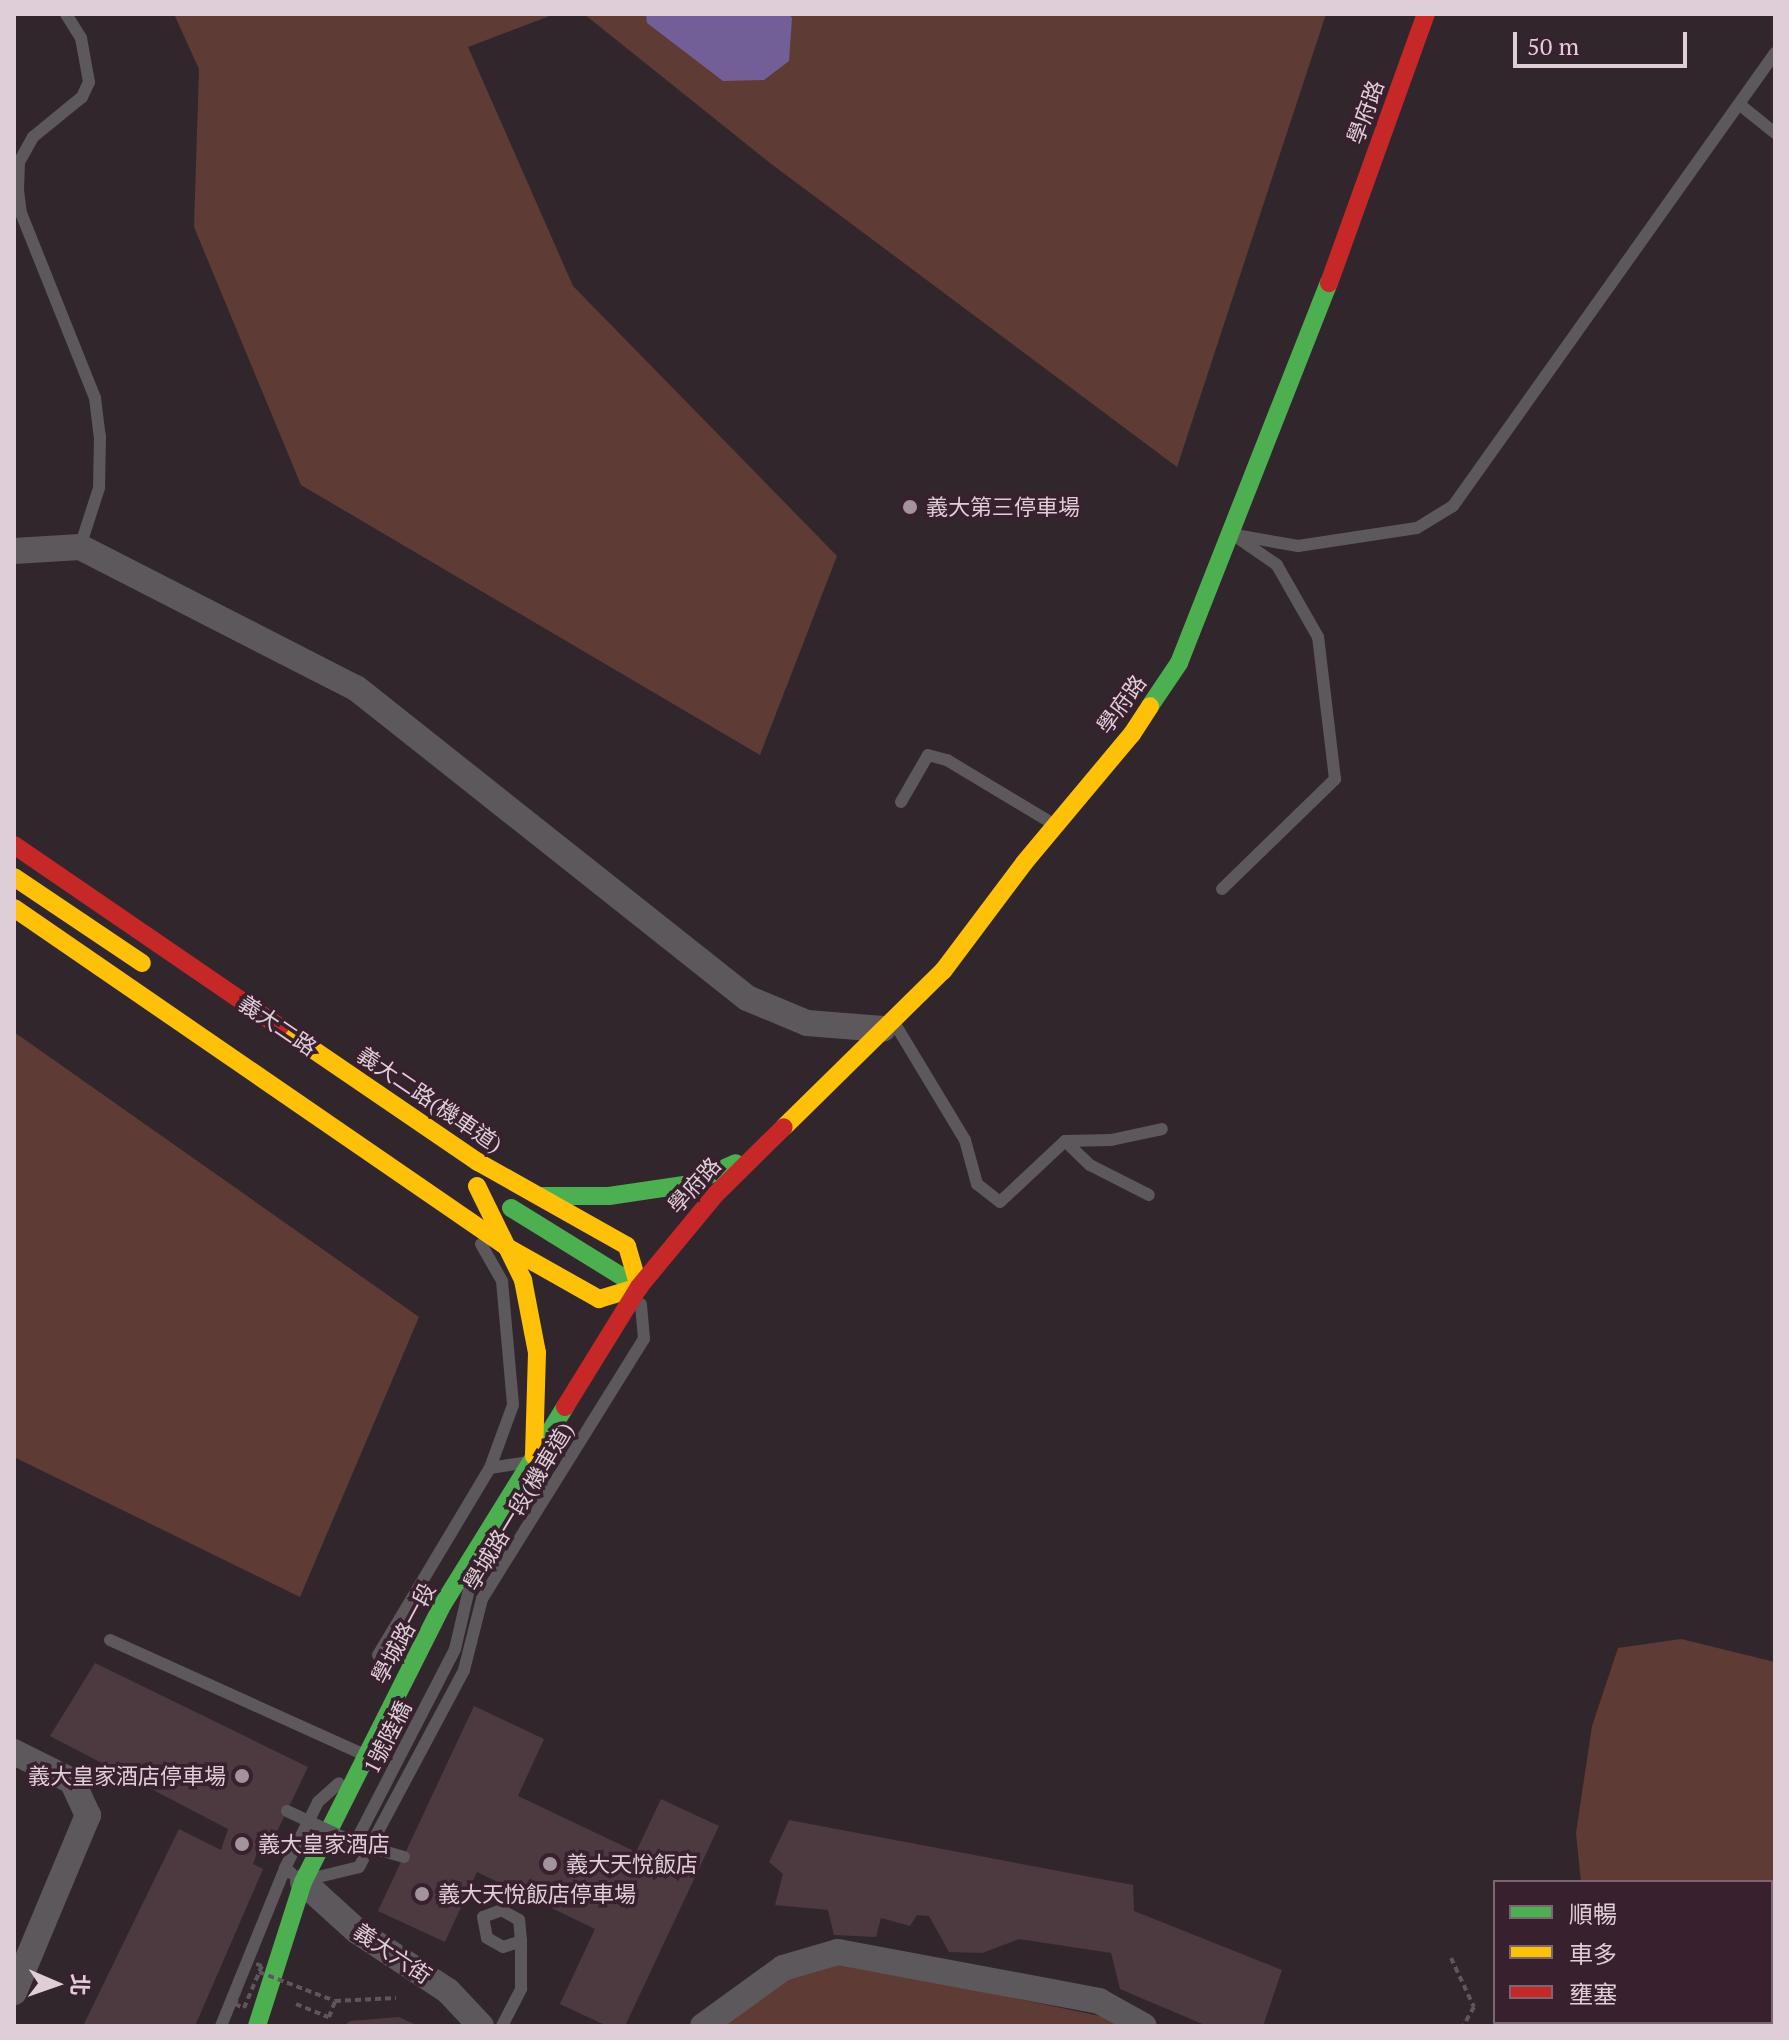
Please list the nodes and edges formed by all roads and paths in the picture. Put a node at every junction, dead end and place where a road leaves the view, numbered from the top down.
1 (66, 14) edge
2 (1426, 14) edge
3 (1775, 53) edge
4 (1739, 104) junction
5 (1775, 133) edge
6 (1232, 534) junction
7 (80, 547) junction
8 (14, 551) edge
9 (901, 802) dead end
10 (1055, 825) junction
11 (14, 845) edge
12 (14, 877) edge
13 (1222, 889) dead end
14 (14, 908) edge
15 (159, 974) dead end
16 (888, 1025) junction
17 (1162, 1129) dead end
18 (1065, 1141) junction
19 (755, 1155) junction
20 (470, 1182) junction
21 (1149, 1195) dead end
22 (537, 1196) junction
23 (466, 1217) junction
24 (507, 1247) junction
25 (639, 1287) junction
26 (534, 1462) junction
27 (490, 1468) junction
28 (479, 1547) junction
29 (110, 1640) dead end
30 (378, 1655) dead end
31 (14, 1752) edge
32 (366, 1756) junction
33 (287, 1811) dead end
34 (355, 1843) junction
35 (404, 1857) dead end
36 (294, 1875) junction
37 (521, 1941) dead end
38 (1451, 1958) dead end
39 (247, 1960) junction
40 (252, 1979) junction
41 (14, 1992) edge
42 (396, 1998) dead end
43 (335, 2001) junction
44 (289, 2002) dead end
45 (221, 2026) edge
46 (257, 2026) edge
47 (481, 2026) edge
48 (502, 2026) edge
49 (703, 2026) edge
50 (1144, 2026) edge
51 (1463, 2026) edge

1 - 7 lane
2 - 6 street, 學府路
3 - 4 lane
4 - 5 lane
4 - 6 lane
6 - 10 street, 學府路
6 - 13 lane
7 - 8 street
7 - 16 street
9 - 10 lane
10 - 16 street, 學府路
11 - 22 street, 義大二路(機車道)
12 - 15 street
14 - 23 street
16 - 18 lane
16 - 19 street, 學府路
17 - 18 lane
18 - 21 lane
19 - 22 street
19 - 25 street, 學府路
20 - 22 street
20 - 24 street
20 - 25 street
22 - 25 street, 義大二路(機車道)
23 - 24 street
23 - 27 lane
24 - 25 street
24 - 26 street
25 - 26 street, 學城路一段
25 - 36 lane, 學城路一段(機車道)
26 - 27 lane, 學城路一段(機車道)
26 - 28 street, 學城路一段
27 - 30 lane, 學城路一段(機車道)
28 - 32 street, 學城路一段
28 - 34 lane, 1號陸橋
29 - 32 lane
31 - 41 street
32 - 36 street, 學城路一段
33 - 34 lane, bridge
34 - 35 lane, bridge
36 - 39 lane
36 - 40 lane
36 - 46 street, 學城路一段
36 - 47 street, 義大六街
37 - 48 lane
38 - 51 path
39 - 40 path, bridge
39 - 45 lane
40 - 40 path, bridge
40 - 43 path, bridge
42 - 43 path
43 - 44 path
49 - 50 street

